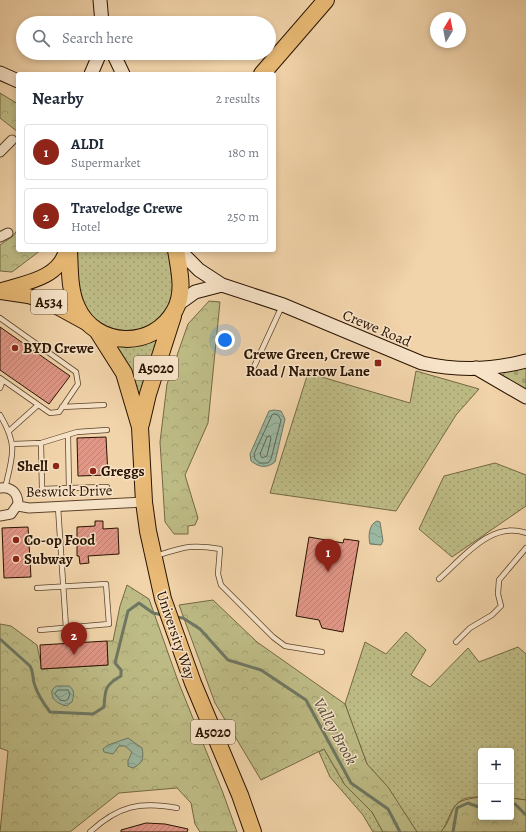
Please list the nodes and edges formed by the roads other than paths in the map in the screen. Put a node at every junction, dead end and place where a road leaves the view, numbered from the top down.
1 (100, 0) edge
2 (326, 0) edge
3 (101, 16) edge
4 (276, 58) edge
5 (97, 60) edge
6 (116, 60) edge
7 (274, 60) edge
8 (92, 72) edge
9 (122, 72) edge
10 (264, 72) edge
11 (0, 73) edge
12 (16, 80) edge
13 (12, 140) dead end
14 (0, 152) edge
15 (66, 252) edge
16 (67, 252) edge
17 (177, 252) edge
18 (179, 252) edge
19 (222, 285) junction
20 (0, 291) edge
21 (283, 304) junction
22 (176, 308) junction
23 (0, 318) edge
24 (95, 329) junction
25 (526, 361) edge
26 (476, 368) junction
27 (252, 371) dead end
28 (2, 379) edge
29 (0, 388) edge
30 (526, 397) edge
31 (38, 405) junction
32 (104, 405) dead end
33 (62, 407) junction
34 (0, 415) edge
35 (140, 427) junction
36 (107, 430) dead end
37 (10, 431) junction
38 (68, 435) junction
39 (41, 443) junction
40 (13, 444) junction
41 (107, 487) dead end
42 (3, 488) edge
43 (69, 488) junction
44 (144, 502) junction
45 (18, 506) junction
46 (58, 507) junction
47 (0, 516) edge
48 (526, 533) edge
49 (526, 548) edge
50 (153, 557) junction
51 (61, 560) junction
52 (46, 561) dead end
53 (439, 579) dead end
54 (64, 586) junction
55 (37, 588) dead end
56 (66, 628) junction
57 (40, 630) dead end
58 (456, 642) dead end
59 (322, 652) dead end
60 (177, 808) dead end
61 (90, 832) edge
62 (253, 832) edge

1 - 3 main road
2 - 4 highway
5 - 8 main road
6 - 9 main road
7 - 10 highway
11 - 12 main road
13 - 14 street
15 - 20 main road, A534
16 - 24 highway, University Way
17 - 22 highway, University Way
18 - 19 main road, Crewe Road
19 - 21 main road, Crewe Road
19 - 22 main road
20 - 24 main road, A534
21 - 26 main road, Crewe Road
21 - 27 lane
22 - 24 highway
22 - 35 highway, University Way / A5020
23 - 33 lane
24 - 35 highway, University Way / A5020
25 - 26 main road, Crewe Road
26 - 30 main road
28 - 29 lane
28 - 31 lane
31 - 33 lane
31 - 37 lane
32 - 33 lane
34 - 37 lane
35 - 44 highway, University Way / A5020
36 - 38 lane
37 - 40 lane
38 - 39 lane
38 - 43 lane
39 - 40 lane
39 - 43 lane
40 - 42 lane
41 - 43 lane
42 - 45 street
44 - 46 street, Beswick Drive
44 - 50 highway, University Way / A5020
45 - 46 street, Beswick Drive
45 - 47 street
46 - 51 lane
48 - 53 lane
49 - 58 lane
50 - 59 lane
50 - 62 highway, University Way / A5020
51 - 52 lane
51 - 54 lane
54 - 55 lane
54 - 56 lane
54 - 56 lane
56 - 57 lane
60 - 61 lane

